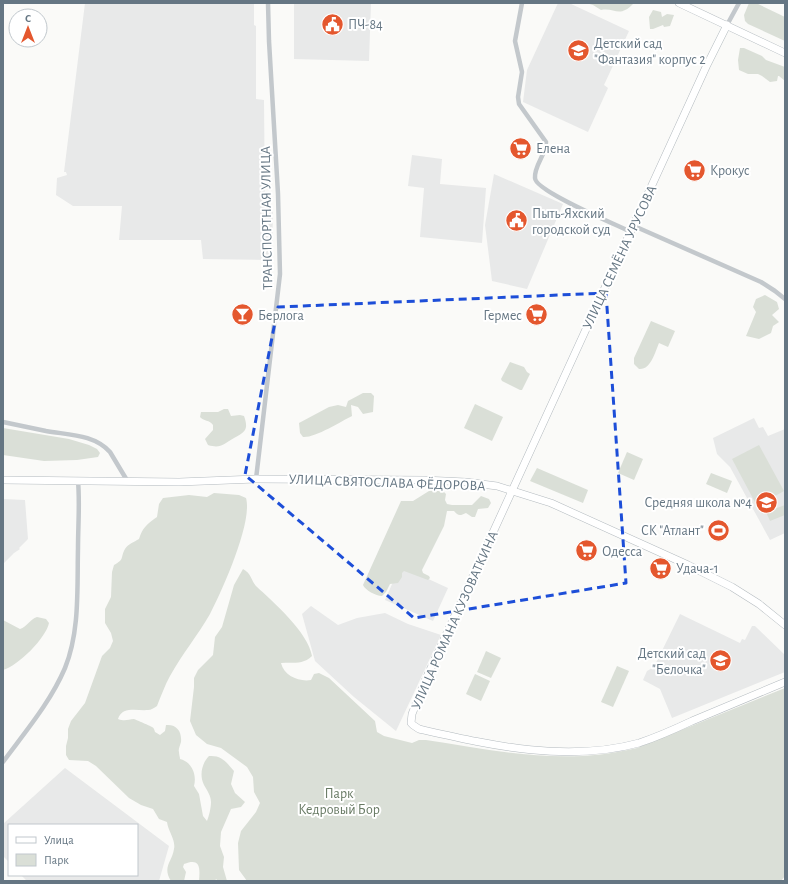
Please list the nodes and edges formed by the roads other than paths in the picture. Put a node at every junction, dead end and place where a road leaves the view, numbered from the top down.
1 (268, 3) edge
2 (522, 3) edge
3 (679, 3) edge
4 (740, 3) edge
5 (727, 25) junction
6 (785, 52) edge
7 (633, 229) junction
8 (785, 299) edge
9 (3, 422) edge
10 (256, 479) junction
11 (3, 480) edge
12 (78, 481) junction
13 (128, 482) junction
14 (512, 490) junction
15 (785, 624) edge
16 (785, 682) edge
17 (3, 762) edge

1 - 10 street, ТРАНСПОРТНАЯ УЛИЦА
2 - 7 street
3 - 5 street
4 - 5 street
5 - 6 street
5 - 7 street, УЛИЦА СЕМЁНА УРУСОВА
7 - 8 street
7 - 14 street, УЛИЦА СЕМЁНА УРУСОВА
9 - 13 street
10 - 13 street, УЛИЦА СВЯТОСЛАВА ФЁДОРОВА
10 - 14 street, УЛИЦА СВЯТОСЛАВА ФЁДОРОВА
11 - 12 street, УЛИЦА СВЯТОСЛАВА ФЁДОРОВА
12 - 13 street, УЛИЦА СВЯТОСЛАВА ФЁДОРОВА
12 - 17 street
14 - 15 street, УЛИЦА СВЯТОСЛАВА ФЁДОРОВА
14 - 16 street, УЛИЦА РОМАНА КУЗОВАТКИНА

